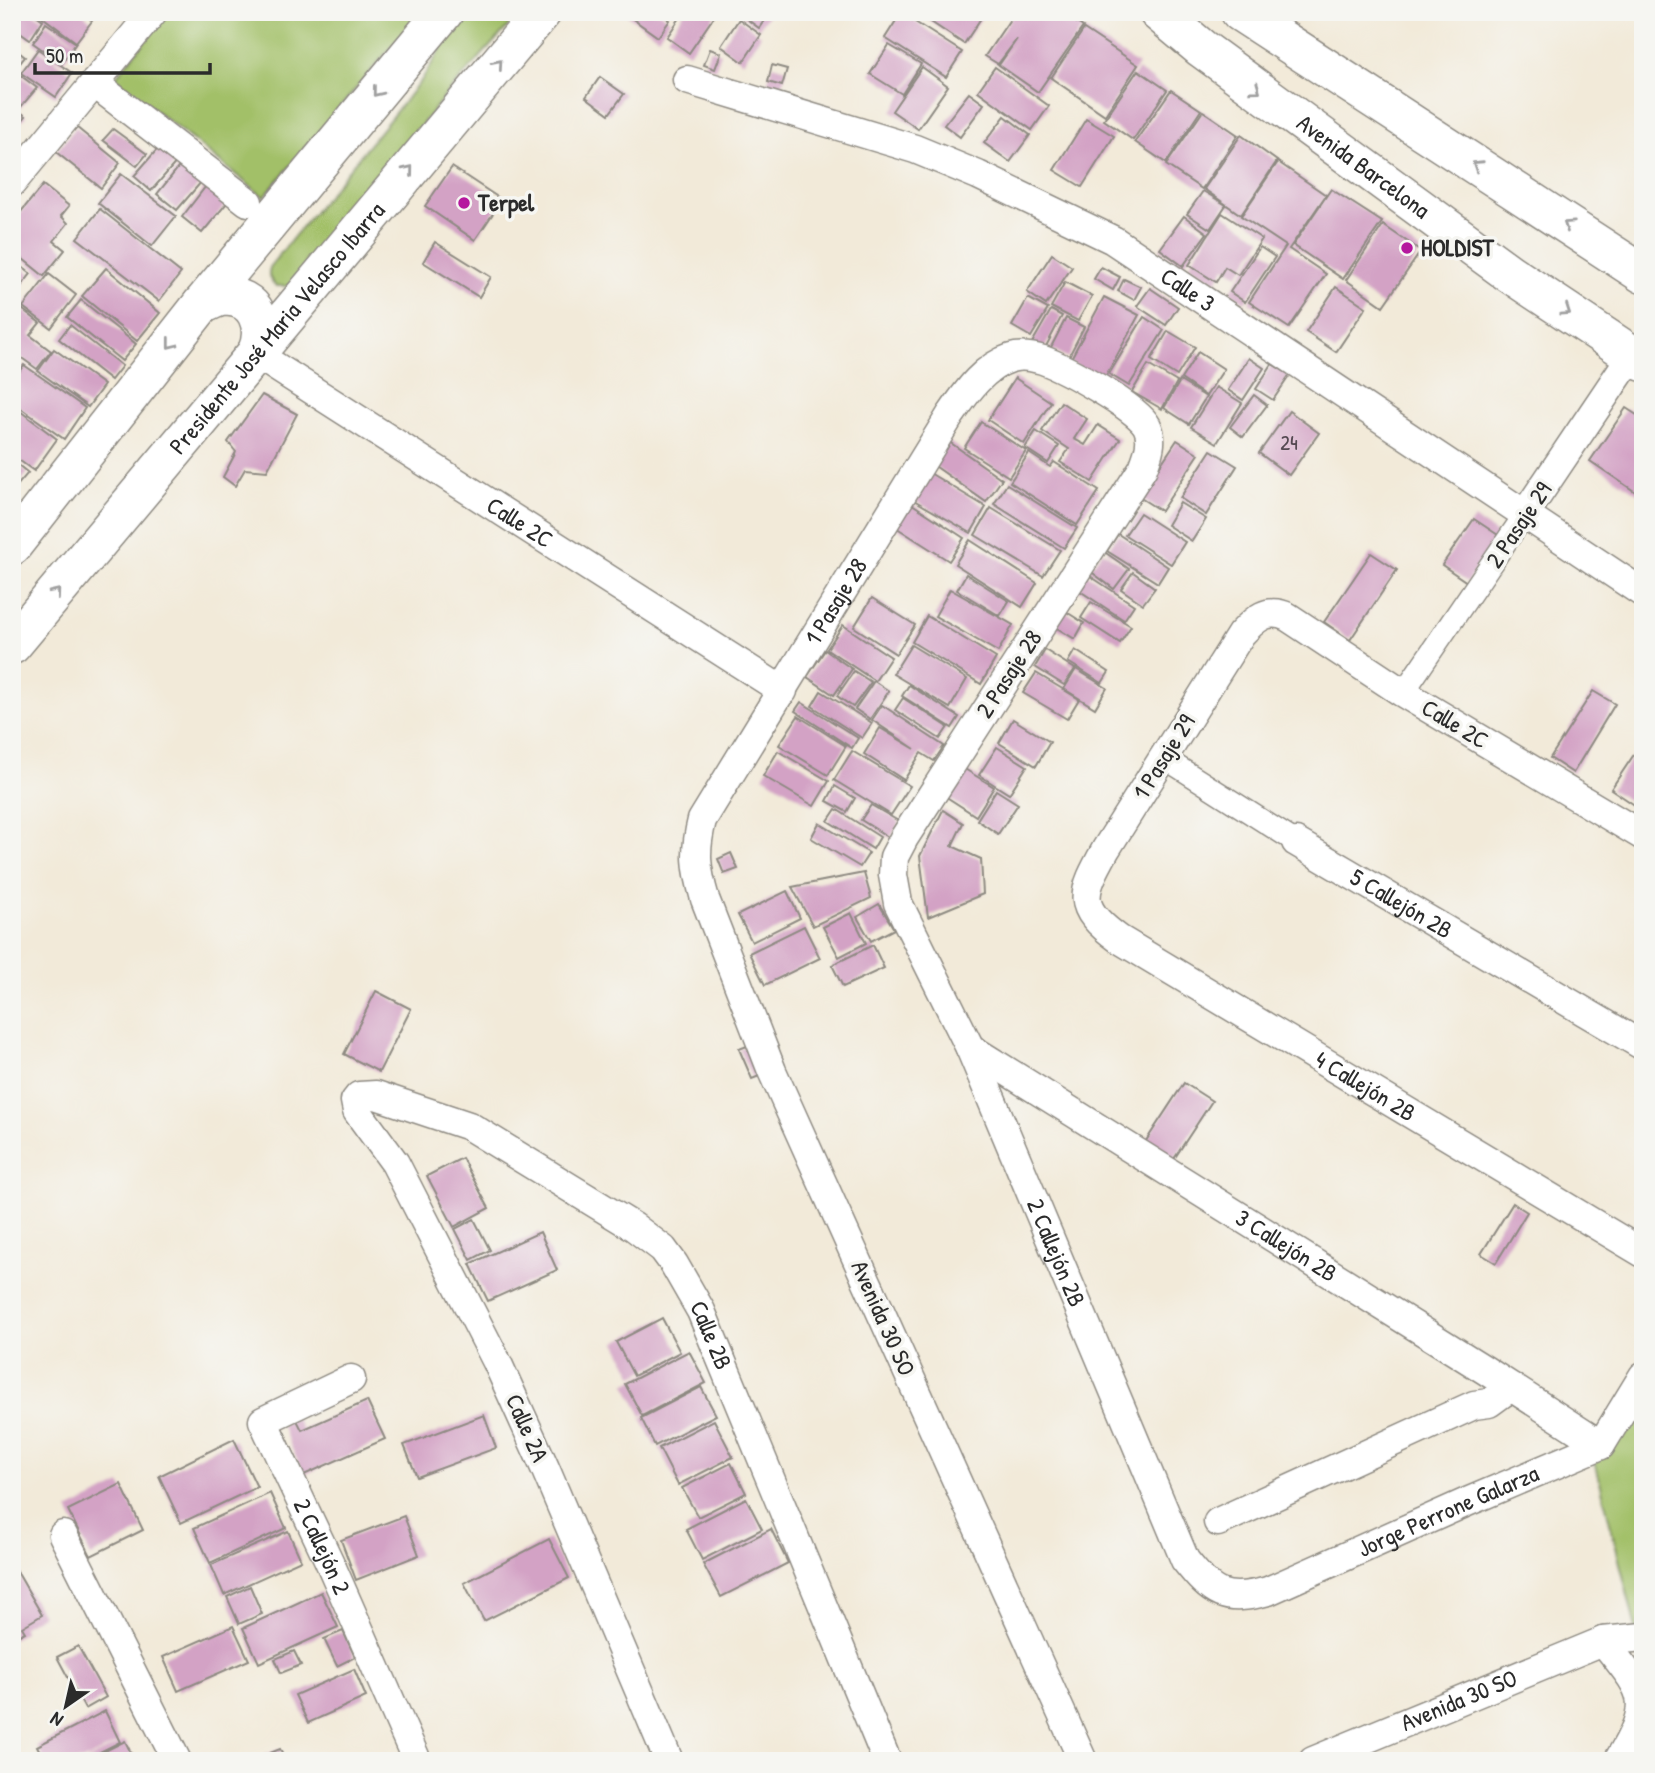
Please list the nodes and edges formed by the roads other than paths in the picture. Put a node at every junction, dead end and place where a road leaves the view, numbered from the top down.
1 (153, 12) edge
2 (444, 12) edge
3 (542, 12) edge
4 (1135, 12) edge
5 (1158, 12) edge
6 (1240, 12) edge
7 (1201, 48) junction
8 (687, 80) dead end
9 (94, 83) junction
10 (12, 183) edge
11 (248, 202) dead end
12 (255, 242) junction
13 (1643, 274) edge
14 (311, 289) junction
15 (202, 304) junction
16 (256, 354) junction
17 (1638, 359) edge
18 (1149, 452) joint
19 (1525, 514) junction
20 (12, 546) edge
21 (1643, 593) edge
22 (1268, 613) joint
23 (12, 645) edge
24 (783, 691) junction
25 (1403, 693) junction
26 (1164, 758) junction
27 (1643, 836) edge
28 (1296, 842) joint
29 (697, 870) joint
30 (898, 903) joint
31 (1091, 915) joint
32 (1643, 1046) edge
33 (970, 1048) junction
34 (357, 1111) joint
35 (1643, 1254) edge
36 (1485, 1370) junction
37 (1643, 1376) edge
38 (351, 1379) dead end
39 (1511, 1387) junction
40 (1474, 1405) junction
41 (1601, 1445) junction
42 (1218, 1521) dead end
43 (63, 1535) dead end
44 (1221, 1595) joint
45 (1643, 1637) edge
46 (1602, 1641) junction
47 (177, 1761) edge
48 (417, 1761) edge
49 (669, 1761) edge
50 (887, 1761) edge
51 (1083, 1761) edge
52 (1313, 1761) edge
53 (1618, 1761) edge

1 - 9 street
2 -> 12 main road
14 -> 3 main road, Presidente José Maria Velasco Ibarra
4 - 7 main road
5 - 7 main road, Avenida Barcelona
13 -> 6 main road
7 -> 17 main road, Avenida Barcelona
8 - 19 street, Calle 3
9 - 10 street
9 - 11 street
12 - 14 main road
12 - 15 main road
14 - 16 main road, Presidente José Maria Velasco Ibarra
15 - 16 main road
15 -> 20 main road
23 -> 16 main road, Presidente José Maria Velasco Ibarra
16 - 24 street, Calle 2C
17 - 19 street, 2 Pasaje 29
18 - 24 street, 1 Pasaje 28
18 - 30 street, 2 Pasaje 28
19 - 21 street, Calle 3
19 - 25 street, 2 Pasaje 29
22 - 25 street, Calle 2C
22 - 26 street, 1 Pasaje 29
24 - 29 street, 1 Pasaje 28
25 - 27 street, Calle 2C
26 - 28 street, 5 Callejón 2B
26 - 31 street, 1 Pasaje 29
28 - 32 street, 5 Callejón 2B
29 - 51 street, Avenida 30 SO
30 - 33 street, 2 Callejón 2B
31 - 35 street, 4 Callejón 2B
33 - 36 street, 3 Callejón 2B
33 - 44 street, 2 Callejón 2B
34 - 49 street, Calle 2A
34 - 50 street, Calle 2B
36 - 39 street, 3 Callejón 2B
36 - 40 street
37 - 41 street
38 - 48 street, 2 Callejón 2
39 - 40 street
39 - 41 street, 3 Callejón 2B
40 - 42 street
41 - 44 street, Jorge Perrone Galarza
43 - 47 street
45 - 46 street, Avenida 30 SO
46 - 52 street, Avenida 30 SO
46 - 53 street

